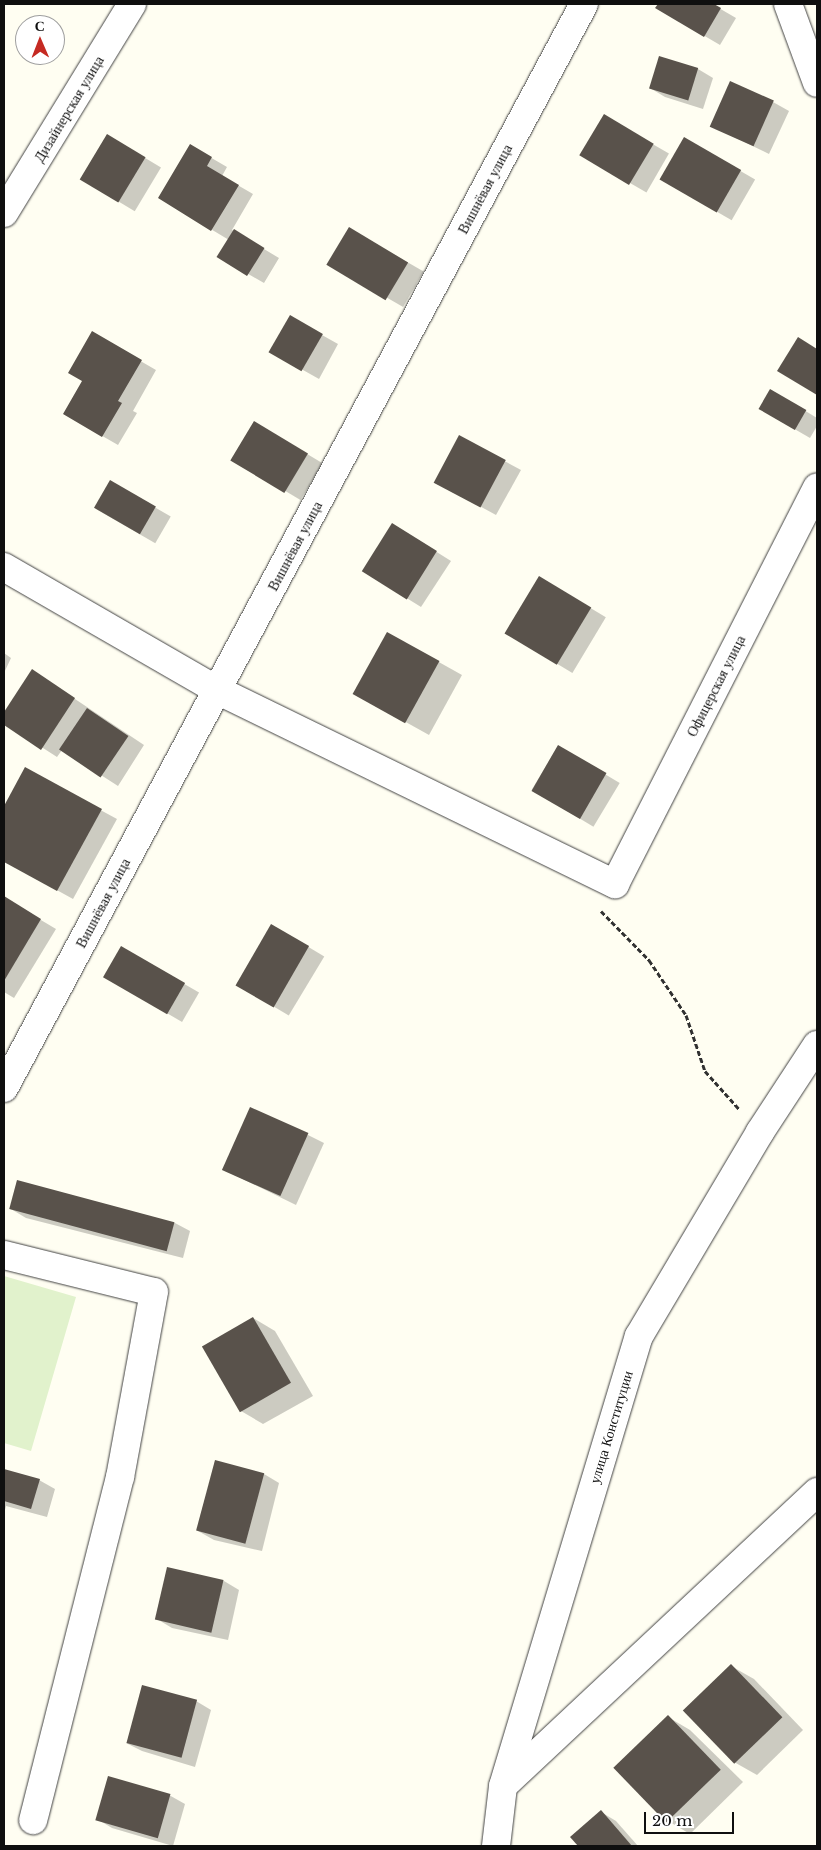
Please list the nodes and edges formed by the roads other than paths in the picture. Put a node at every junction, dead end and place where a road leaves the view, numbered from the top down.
1 (132, 4) edge
2 (584, 4) edge
3 (788, 4) edge
4 (817, 83) edge
5 (4, 213) edge
6 (817, 488) edge
7 (4, 567) edge
8 (218, 690) junction
9 (817, 1045) edge
10 (4, 1088) edge
11 (4, 1255) edge
12 (817, 1492) edge
13 (503, 1786) junction
14 (33, 1820) dead end
15 (496, 1846) edge

1 - 5 street, Дизайнерская улица
2 - 8 street, Вишнёвая улица
3 - 4 street
6 - 8 street, Офицерская улица
7 - 8 street
8 - 10 street, Вишнёвая улица
9 - 13 street, улица Конституции
11 - 14 street
12 - 13 street
13 - 15 street, улица Конституции

